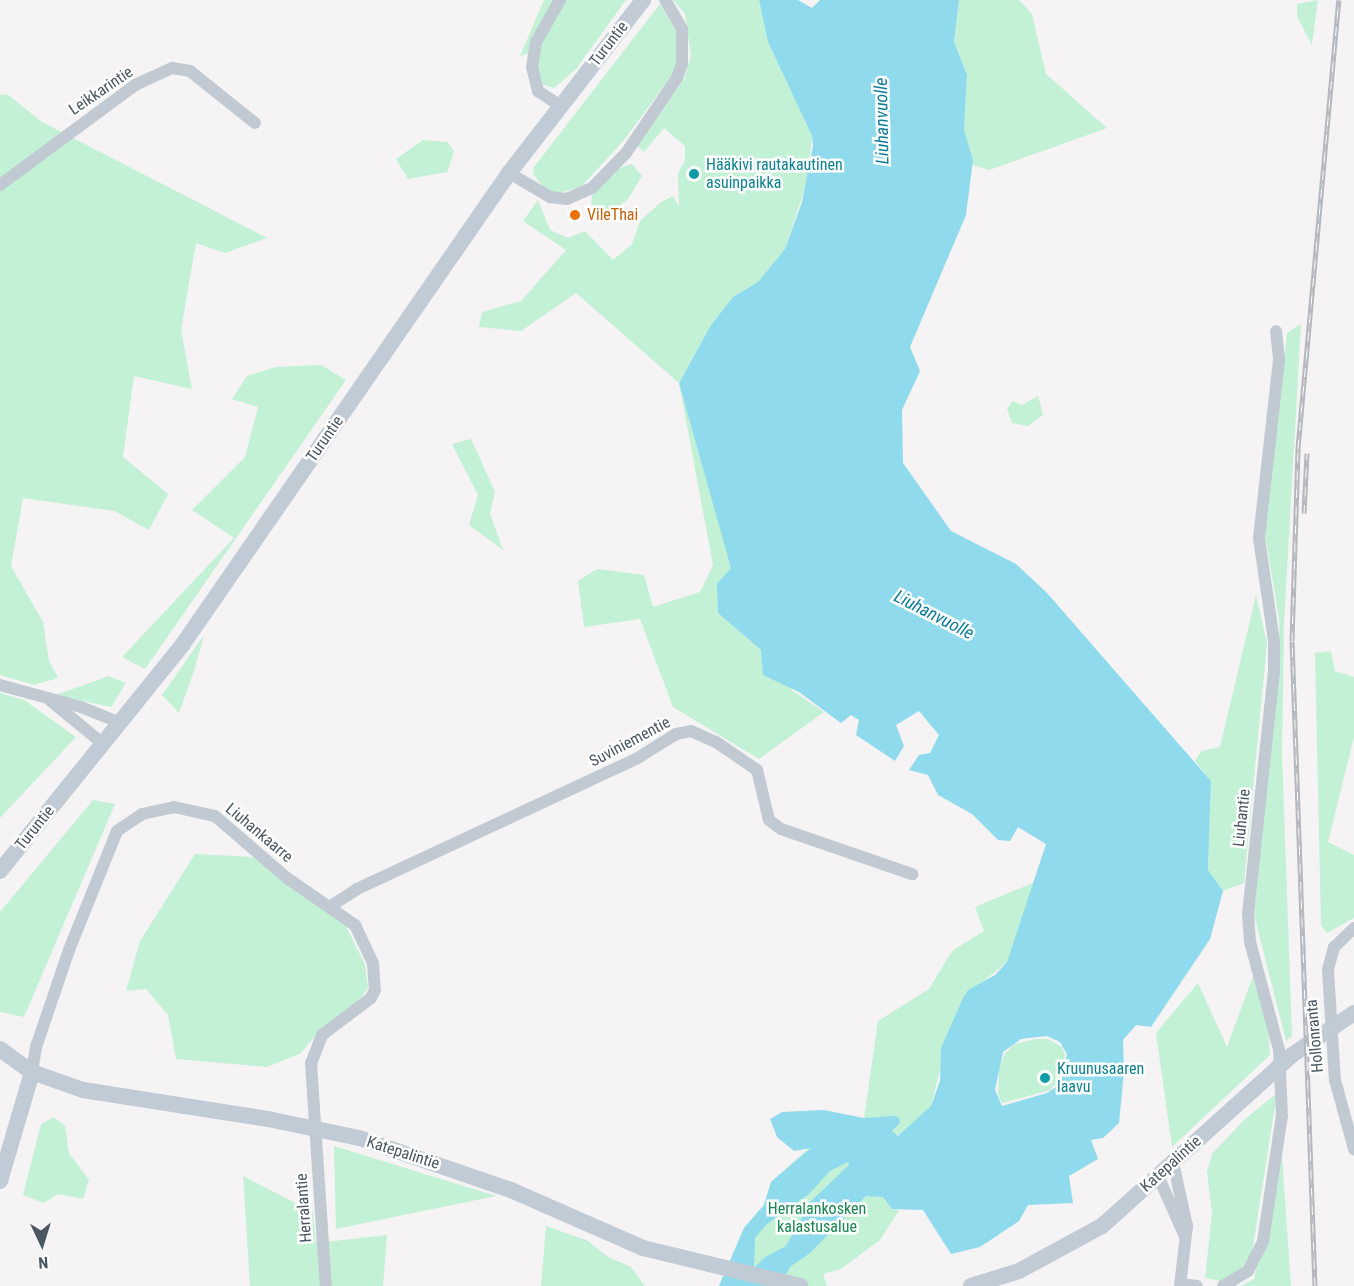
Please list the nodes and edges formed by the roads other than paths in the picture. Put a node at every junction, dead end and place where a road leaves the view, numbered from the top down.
1 (560, 0) edge
2 (665, 0) edge
3 (638, 6) edge
4 (560, 106) junction
5 (255, 123) dead end
6 (509, 174) junction
7 (0, 185) edge
8 (1276, 331) dead end
9 (0, 685) edge
10 (50, 700) junction
11 (118, 722) junction
12 (102, 743) junction
13 (0, 871) edge
14 (912, 874) dead end
15 (331, 906) junction
16 (1354, 928) edge
17 (1354, 1013) edge
18 (0, 1049) edge
19 (32, 1072) junction
20 (315, 1128) junction
21 (1354, 1149) edge
22 (1173, 1162) junction
23 (1158, 1176) junction
24 (0, 1181) edge
25 (1187, 1240) junction
26 (1180, 1285) edge
27 (326, 1286) edge
28 (801, 1286) edge
29 (971, 1286) edge
30 (1197, 1286) edge
31 (1223, 1286) edge

1 - 4 street
2 - 6 street
3 - 4 street, Turuntie
4 - 6 street, Turuntie
5 - 7 street, Leikkarintie
6 - 11 street, Turuntie
8 - 31 street, Liuhantie
9 - 10 street
10 - 11 street
10 - 12 street
11 - 12 street, Turuntie
12 - 13 street, Turuntie
14 - 15 street, Suviniementie
15 - 19 street, Liuhankaarre
15 - 20 street, Liuhankaarre
16 - 21 street, Hollonranta
17 - 22 street, Katepalintie
18 - 19 street, Katepalintie
19 - 20 street, Katepalintie
19 - 24 street
20 - 27 street, Herralantie
20 - 28 street, Katepalintie
22 - 23 street, Katepalintie
22 - 25 street
23 - 25 street
23 - 29 street, Katepalintie
25 - 26 street
26 - 30 street

